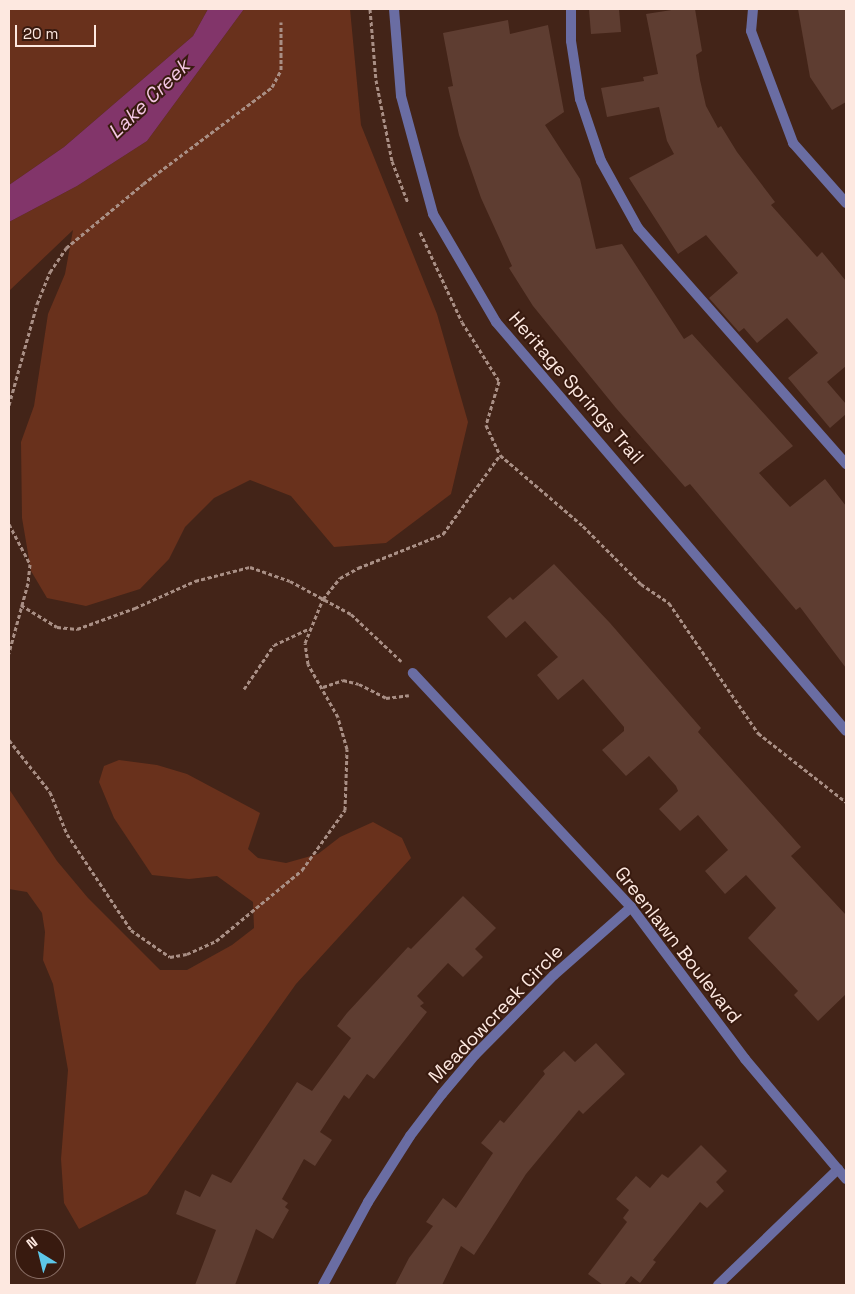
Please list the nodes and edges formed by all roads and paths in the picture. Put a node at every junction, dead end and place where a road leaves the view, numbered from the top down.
1 (394, 9) edge
2 (571, 9) edge
3 (753, 9) edge
4 (281, 22) dead end
5 (846, 203) edge
6 (9, 405) edge
7 (846, 464) edge
8 (9, 524) edge
9 (323, 599) junction
10 (21, 605) junction
11 (308, 629) junction
12 (9, 653) edge
13 (413, 673) joint
14 (424, 684) junction
15 (323, 686) junction
16 (244, 688) dead end
17 (846, 731) edge
18 (9, 740) edge
19 (846, 802) edge
20 (632, 907) junction
21 (838, 1169) junction
22 (846, 1179) edge
23 (323, 1285) edge
24 (718, 1285) edge

1 - 17 street, Heritage Springs Trail
2 - 7 street
3 - 5 street
4 - 6 path
8 - 10 path
9 - 10 path
9 - 11 path
9 - 13 path
9 - 19 path
10 - 12 path
11 - 15 path
11 - 16 path
13 - 14 street, Greenlawn Boulevard
14 - 15 path
14 - 20 street, Greenlawn Boulevard
15 - 18 path
20 - 21 street, Greenlawn Boulevard
20 - 23 street, Meadowcreek Circle
21 - 22 street, Greenlawn Boulevard
21 - 24 street

